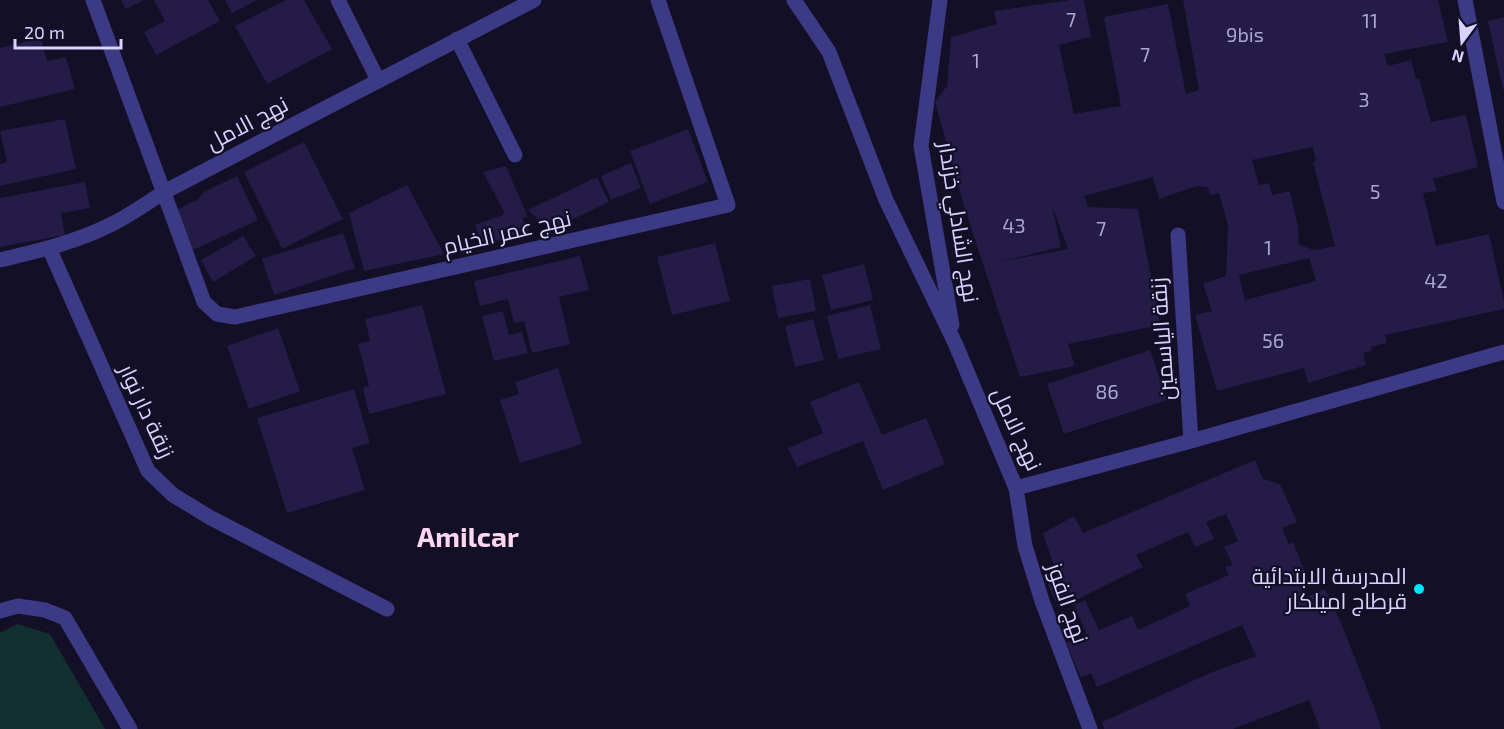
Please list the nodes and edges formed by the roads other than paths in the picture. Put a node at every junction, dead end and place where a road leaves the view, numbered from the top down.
1 (93, 0) edge
2 (338, 0) edge
3 (534, 0) edge
4 (658, 0) edge
5 (794, 0) edge
6 (940, 0) edge
7 (1465, 0) edge
8 (457, 39) junction
9 (378, 80) junction
10 (515, 155) dead end
11 (164, 192) junction
12 (1504, 202) edge
13 (1178, 235) dead end
14 (49, 248) junction
15 (0, 260) edge
16 (955, 343) junction
17 (1504, 352) edge
18 (1191, 441) junction
19 (1016, 488) junction
20 (387, 609) dead end
21 (0, 611) edge
22 (130, 729) edge
23 (1090, 729) edge

1 - 11 street
2 - 9 street
3 - 8 street, نهج الامل
4 - 11 street, نهج عمر الخيام
5 - 16 street, نهج الامل
6 - 16 street, نهج الشادلي خزندار
7 - 12 street
8 - 9 street, نهج الامل
8 - 10 street
9 - 11 street, نهج الامل
11 - 14 street, نهج الامل
13 - 18 street, زنقة الياسمين
14 - 15 street, نهج الامل
14 - 20 street, زنقة دار نوار
16 - 19 street, نهج الامل
17 - 18 street, نهج الامل
18 - 19 street, نهج الامل
19 - 23 street, نهج الفوز
21 - 22 street

